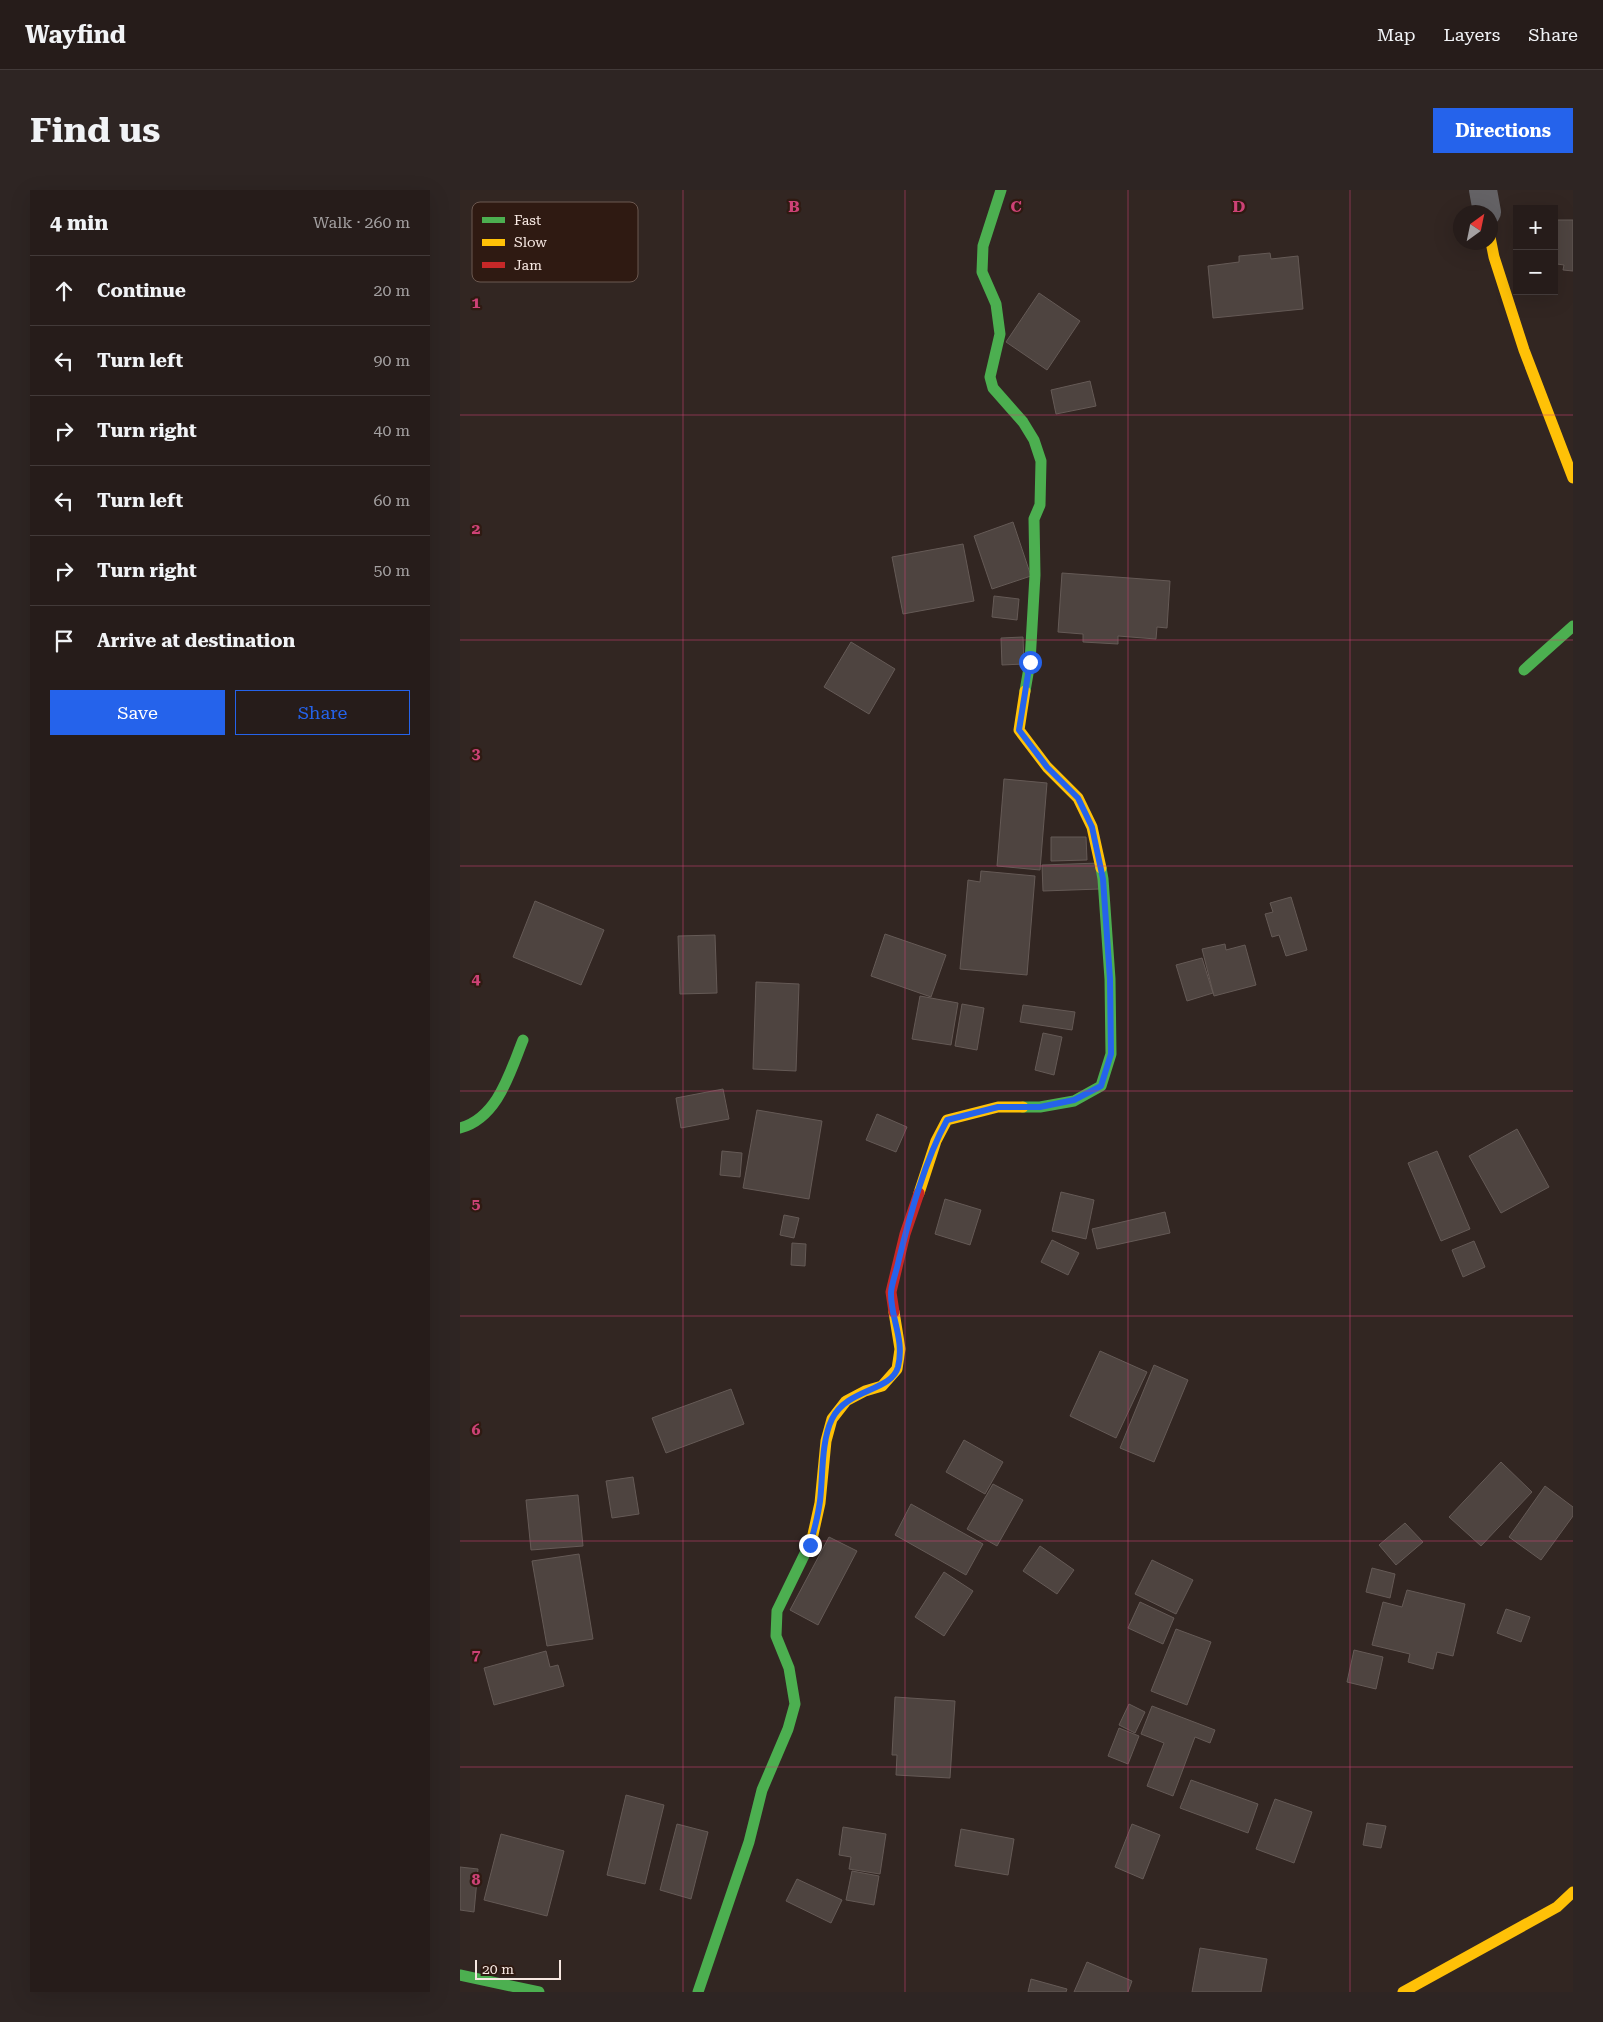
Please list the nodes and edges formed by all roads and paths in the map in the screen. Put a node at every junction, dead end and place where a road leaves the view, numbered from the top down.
1 (1001, 190) edge
2 (1483, 190) edge
3 (1486, 205) edge
4 (1493, 250) edge
5 (1573, 478) edge
6 (1573, 626) edge
7 (1524, 670) dead end
8 (522, 1040) dead end
9 (460, 1128) edge
10 (1573, 1892) edge
11 (460, 1975) edge
12 (539, 1992) edge
13 (698, 1992) edge
14 (1403, 1992) edge

1 - 13 street
2 - 3 street
4 - 5 street
6 - 7 street
8 - 9 street
10 - 14 street
11 - 12 street

